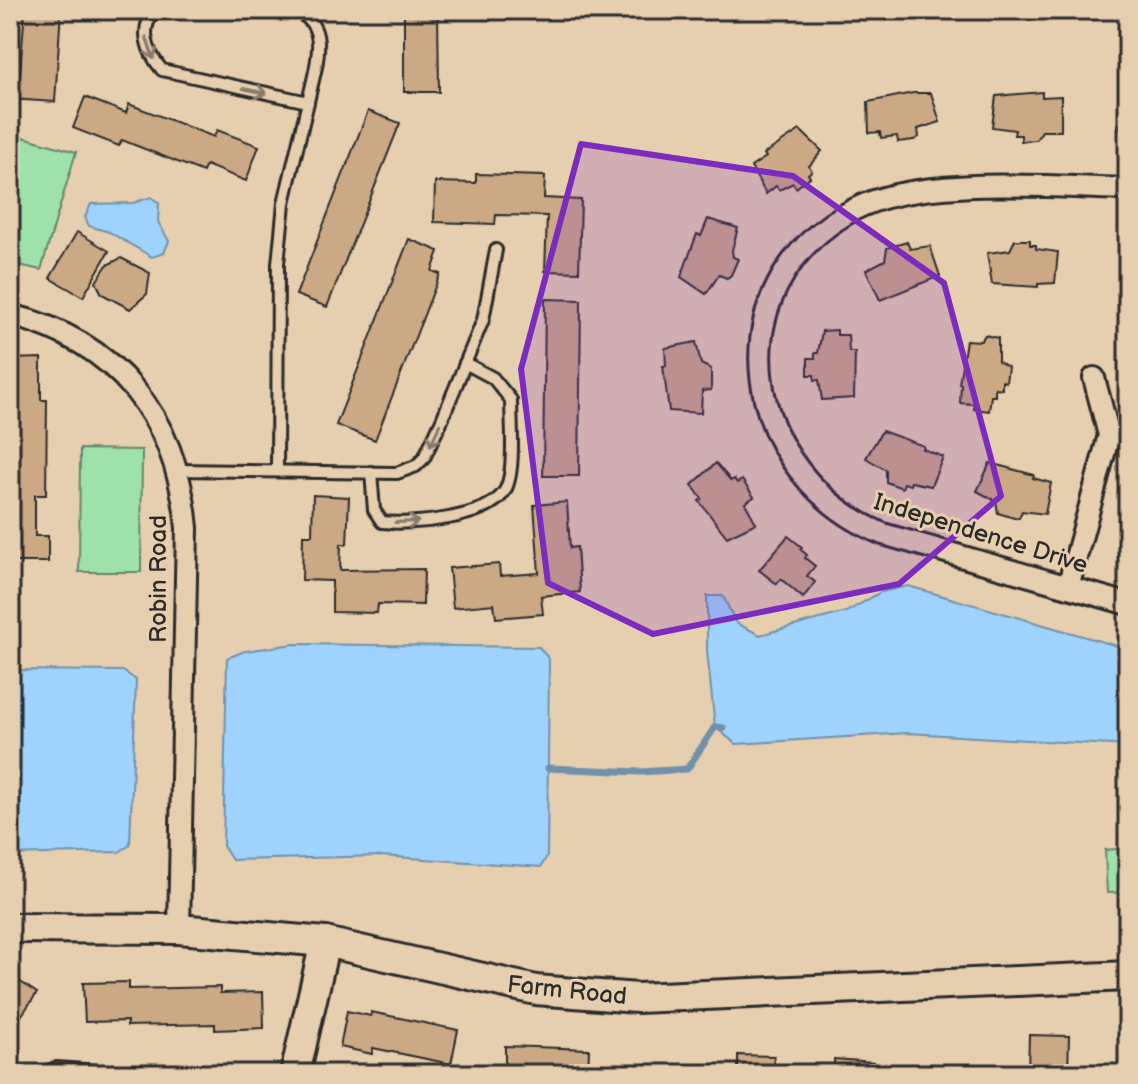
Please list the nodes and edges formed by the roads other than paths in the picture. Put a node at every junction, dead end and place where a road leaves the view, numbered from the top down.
1 (156, 10) edge
2 (293, 10) edge
3 (308, 102) junction
4 (1128, 189) edge
5 (496, 250) dead end
6 (10, 315) edge
7 (465, 363) junction
8 (1094, 378) dead end
9 (277, 469) junction
10 (178, 470) junction
11 (371, 472) junction
12 (1068, 587) junction
13 (1128, 604) edge
14 (10, 928) edge
15 (179, 929) junction
16 (325, 942) junction
17 (1128, 976) edge
18 (38, 1074) edge
19 (136, 1074) edge
20 (295, 1074) edge

1 -> 3 lane
2 - 3 lane
3 - 9 lane
4 - 12 street, Independence Drive
5 - 7 lane
6 - 10 street, Robin Road
7 -> 11 lane
11 -> 7 lane
8 - 12 street
9 - 10 lane
9 - 11 lane
10 - 15 street, Robin Road
12 - 13 street, Independence Drive
14 - 15 street, Farm Road
15 - 16 street, Farm Road
16 - 17 street, Farm Road
16 - 20 street
18 - 19 lane

